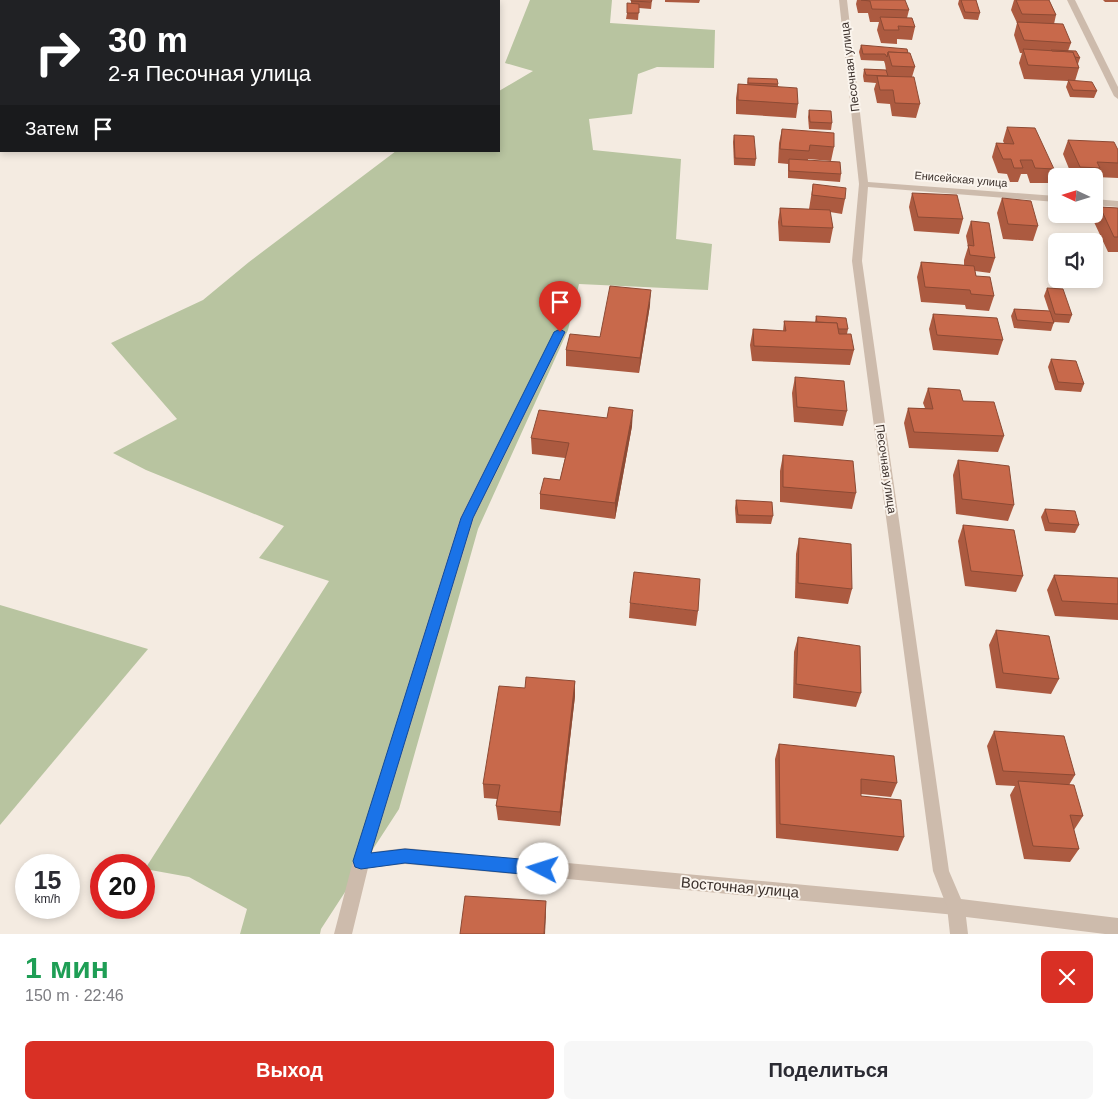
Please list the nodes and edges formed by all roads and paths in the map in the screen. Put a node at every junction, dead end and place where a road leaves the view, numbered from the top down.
1 (843, 0) edge
2 (1071, 0) edge
3 (1118, 96) edge
4 (864, 184) junction
5 (1048, 198) edge
6 (1103, 203) edge
7 (1118, 204) edge
8 (560, 332) dead end
9 (361, 861) junction
10 (956, 907) junction
11 (1118, 928) edge
12 (343, 934) edge
13 (959, 934) edge

1 - 4 street, Песочная улица
2 - 3 street
4 - 5 street, Енисейская улица
4 - 10 street, Песочная улица
6 - 7 street
8 - 9 street
9 - 10 street, Восточная улица
9 - 12 street
10 - 11 street, Восточная улица
10 - 13 street, Песочная улица

